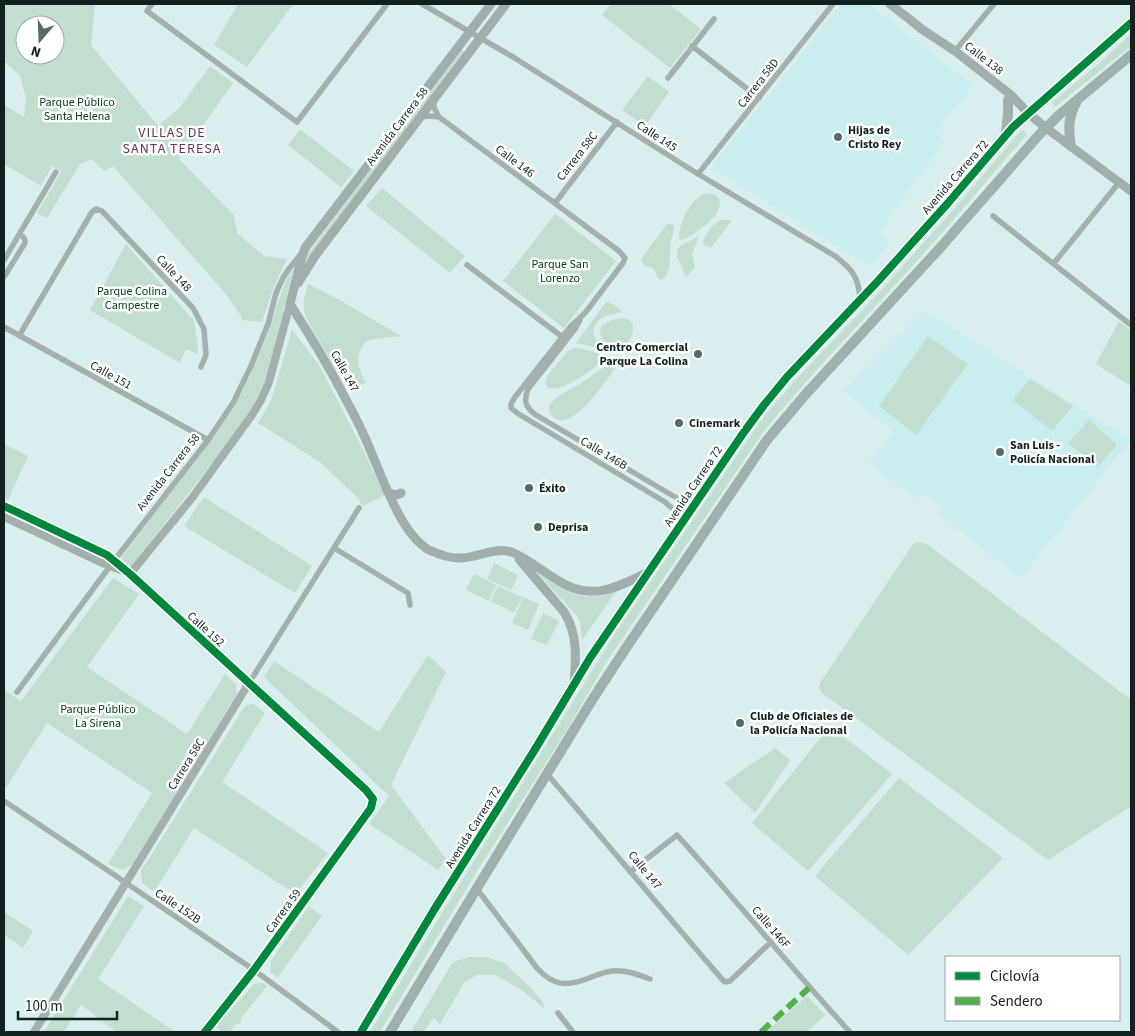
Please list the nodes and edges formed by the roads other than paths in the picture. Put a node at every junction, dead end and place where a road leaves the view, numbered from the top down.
1 (152, 4) edge
2 (387, 4) edge
3 (422, 4) edge
4 (491, 4) edge
5 (506, 4) edge
6 (833, 4) edge
7 (890, 4) edge
8 (994, 4) edge
9 (714, 18) dead end
10 (1131, 23) edge
11 (920, 28) junction
12 (469, 32) junction
13 (479, 38) junction
14 (692, 46) junction
15 (955, 51) junction
16 (1131, 55) edge
17 (668, 78) dead end
18 (434, 98) junction
19 (759, 98) junction
20 (1079, 98) junction
21 (1008, 100) junction
22 (1028, 112) junction
23 (420, 117) junction
24 (439, 117) junction
25 (618, 122) junction
26 (1046, 128) junction
27 (1006, 134) junction
28 (1071, 146) junction
29 (1098, 166) junction
30 (56, 172) dead end
31 (698, 174) junction
32 (1117, 185) junction
33 (1131, 190) edge
34 (1131, 196) edge
35 (555, 203) junction
36 (993, 216) dead end
37 (20, 235) junction
38 (305, 248) junction
39 (4, 260) edge
40 (1054, 263) junction
41 (467, 265) dead end
42 (4, 277) edge
43 (293, 290) junction
44 (860, 300) junction
45 (290, 304) junction
46 (1131, 325) edge
47 (4, 327) edge
48 (19, 336) junction
49 (564, 339) junction
50 (201, 366) dead end
51 (208, 440) junction
52 (655, 485) junction
53 (651, 493) junction
54 (695, 503) junction
55 (4, 506) edge
56 (359, 508) dead end
57 (4, 516) edge
58 (683, 522) junction
59 (334, 548) junction
60 (514, 553) junction
61 (112, 563) junction
62 (648, 572) junction
63 (130, 574) junction
64 (410, 605) dead end
65 (250, 683) junction
66 (574, 684) junction
67 (17, 692) dead end
68 (547, 774) junction
69 (373, 798) joint
70 (4, 801) edge
71 (630, 872) junction
72 (126, 883) junction
73 (476, 889) junction
74 (771, 942) junction
75 (254, 970) junction
76 (650, 979) dead end
77 (558, 1013) dead end
78 (34, 1032) edge
79 (205, 1032) edge
80 (338, 1032) edge
81 (361, 1032) edge
82 (390, 1032) edge
83 (573, 1032) edge
84 (850, 1032) edge

1 - 2 street
3 - 12 street, Calle 145
4 - 12 main road, Avenida Carrera 58
5 - 13 main road, Avenida Carrera 58
6 - 19 street, Carrera 58D
7 - 11 main road, Calle 138
8 - 15 street
9 - 14 street
10 - 22 highway, Avenida Carrera 72
11 - 15 main road, Calle 138
11 - 21 main road, Calle 138
12 - 13 street, Calle 145
12 - 38 main road, Avenida Carrera 58
13 - 18 main road, Avenida Carrera 58
13 - 25 street, Calle 145
14 - 17 street
14 - 19 street
15 - 22 main road, Calle 138
16 - 20 highway
18 - 23 main road, Avenida Carrera 58
18 - 24 street
19 - 31 street, Carrera 58D
20 - 26 highway
20 - 28 highway
21 - 22 main road, Calle 138
21 - 27 highway
22 - 26 main road, Calle 138
22 - 27 highway, Avenida Carrera 72
23 - 24 street
23 - 43 main road, Avenida Carrera 58
24 - 35 street, Calle 146
25 - 31 street, Calle 145
25 - 35 street, Carrera 58C
26 - 28 main road, Calle 138
26 - 68 highway
27 - 44 highway, Avenida Carrera 72
28 - 29 main road, Calle 138
29 - 32 main road, Calle 138
29 - 33 main road, Calle 138
30 - 37 street
31 - 44 street, Calle 145
32 - 34 main road, Calle 138
32 - 40 street
35 - 49 street, Calle 146
36 - 40 street
37 - 39 street
37 - 42 street
38 - 43 main road, Avenida Carrera 58
38 - 51 street, Avenida Carrera 58
40 - 46 street
41 - 49 street
43 - 45 main road, Avenida Carrera 58
44 - 54 highway, Avenida Carrera 72
45 - 60 main road, Calle 147
45 - 63 street, Avenida Carrera 58
47 - 48 street, Calle 151
48 - 50 street, Calle 148
48 - 51 street, Calle 151
49 - 52 street, Calle 146B
49 - 53 street, Calle 146B
51 - 61 street, Avenida Carrera 58
52 - 53 street
52 - 54 street, Calle 146B
53 - 58 street, Calle 146B
54 - 58 highway, Avenida Carrera 72
55 - 61 street, Calle 152
56 - 59 street, Carrera 58C
57 - 61 street, Calle 152
58 - 62 highway, Avenida Carrera 72
59 - 64 street
59 - 65 street, Carrera 58C
60 - 62 main road, Calle 147
60 - 66 main road
61 - 63 street, Calle 152
61 - 67 street, Avenida Carrera 58
62 - 66 highway, Avenida Carrera 72
63 - 65 street, Calle 152
65 - 69 street, Calle 152
65 - 72 street, Carrera 58C
66 - 81 highway, Avenida Carrera 72
68 - 71 street, Calle 147
68 - 73 highway
69 - 75 street, Carrera 59
70 - 72 street, Calle 152B
71 - 74 street, Calle 146F
71 - 74 street, Calle 147
72 - 75 street, Calle 152B
72 - 78 street, Carrera 58C
73 - 76 street
73 - 82 highway
74 - 84 street, Calle 146F
75 - 79 street, Carrera 59
75 - 80 street, Calle 152B
77 - 83 street

